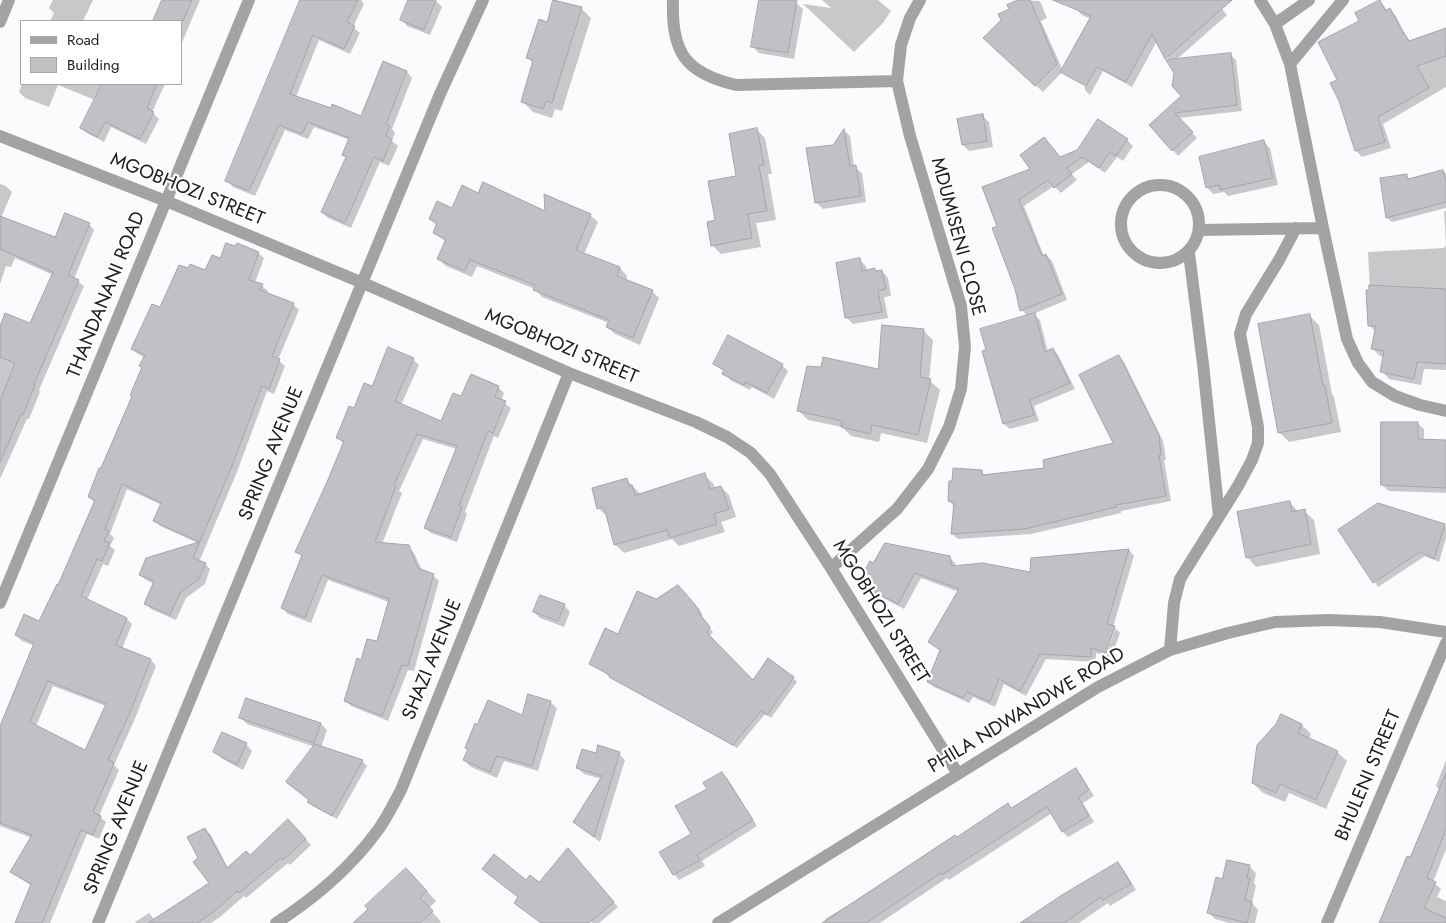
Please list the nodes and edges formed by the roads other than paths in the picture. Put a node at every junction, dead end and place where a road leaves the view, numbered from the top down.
1 (9, 0) edge
2 (249, 0) edge
3 (483, 0) edge
4 (673, 0) edge
5 (920, 0) edge
6 (1260, 0) edge
7 (1309, 0) edge
8 (1343, 0) edge
9 (0, 22) edge
10 (1275, 24) junction
11 (1290, 64) junction
12 (897, 81) junction
13 (0, 136) edge
14 (166, 201) junction
15 (1296, 228) junction
16 (1322, 228) junction
17 (1200, 230) junction
18 (1189, 252) junction
19 (363, 283) junction
20 (569, 373) junction
21 (1446, 411) edge
22 (1219, 516) junction
23 (832, 568) junction
24 (0, 603) edge
25 (1446, 632) edge
26 (1446, 643) edge
27 (1170, 650) junction
28 (958, 774) junction
29 (98, 923) edge
30 (276, 923) edge
31 (718, 923) edge
32 (1327, 923) edge

1 - 9 street
2 - 14 street, THANDANANI ROAD
3 - 19 street, SPRING AVENUE
4 - 12 street
5 - 12 street, MDUMISENI CLOSE
6 - 10 street
7 - 10 street
8 - 11 street
10 - 11 street
11 - 16 street
12 - 23 street, MDUMISENI CLOSE
13 - 14 street, MGOBHOZI STREET
14 - 19 street, MGOBHOZI STREET
14 - 24 street, THANDANANI ROAD
15 - 16 street
15 - 17 street
15 - 22 street
16 - 21 street
17 - 18 street
17 - 18 street
18 - 22 street
19 - 20 street, MGOBHOZI STREET
19 - 29 street, SPRING AVENUE
20 - 23 street, MGOBHOZI STREET
20 - 30 street, SHAZI AVENUE
22 - 27 street
23 - 28 street, MGOBHOZI STREET
25 - 27 street, PHILA NDWANDWE ROAD
26 - 32 street, BHULENI STREET
27 - 28 street, PHILA NDWANDWE ROAD
28 - 31 street, PHILA NDWANDWE ROAD

